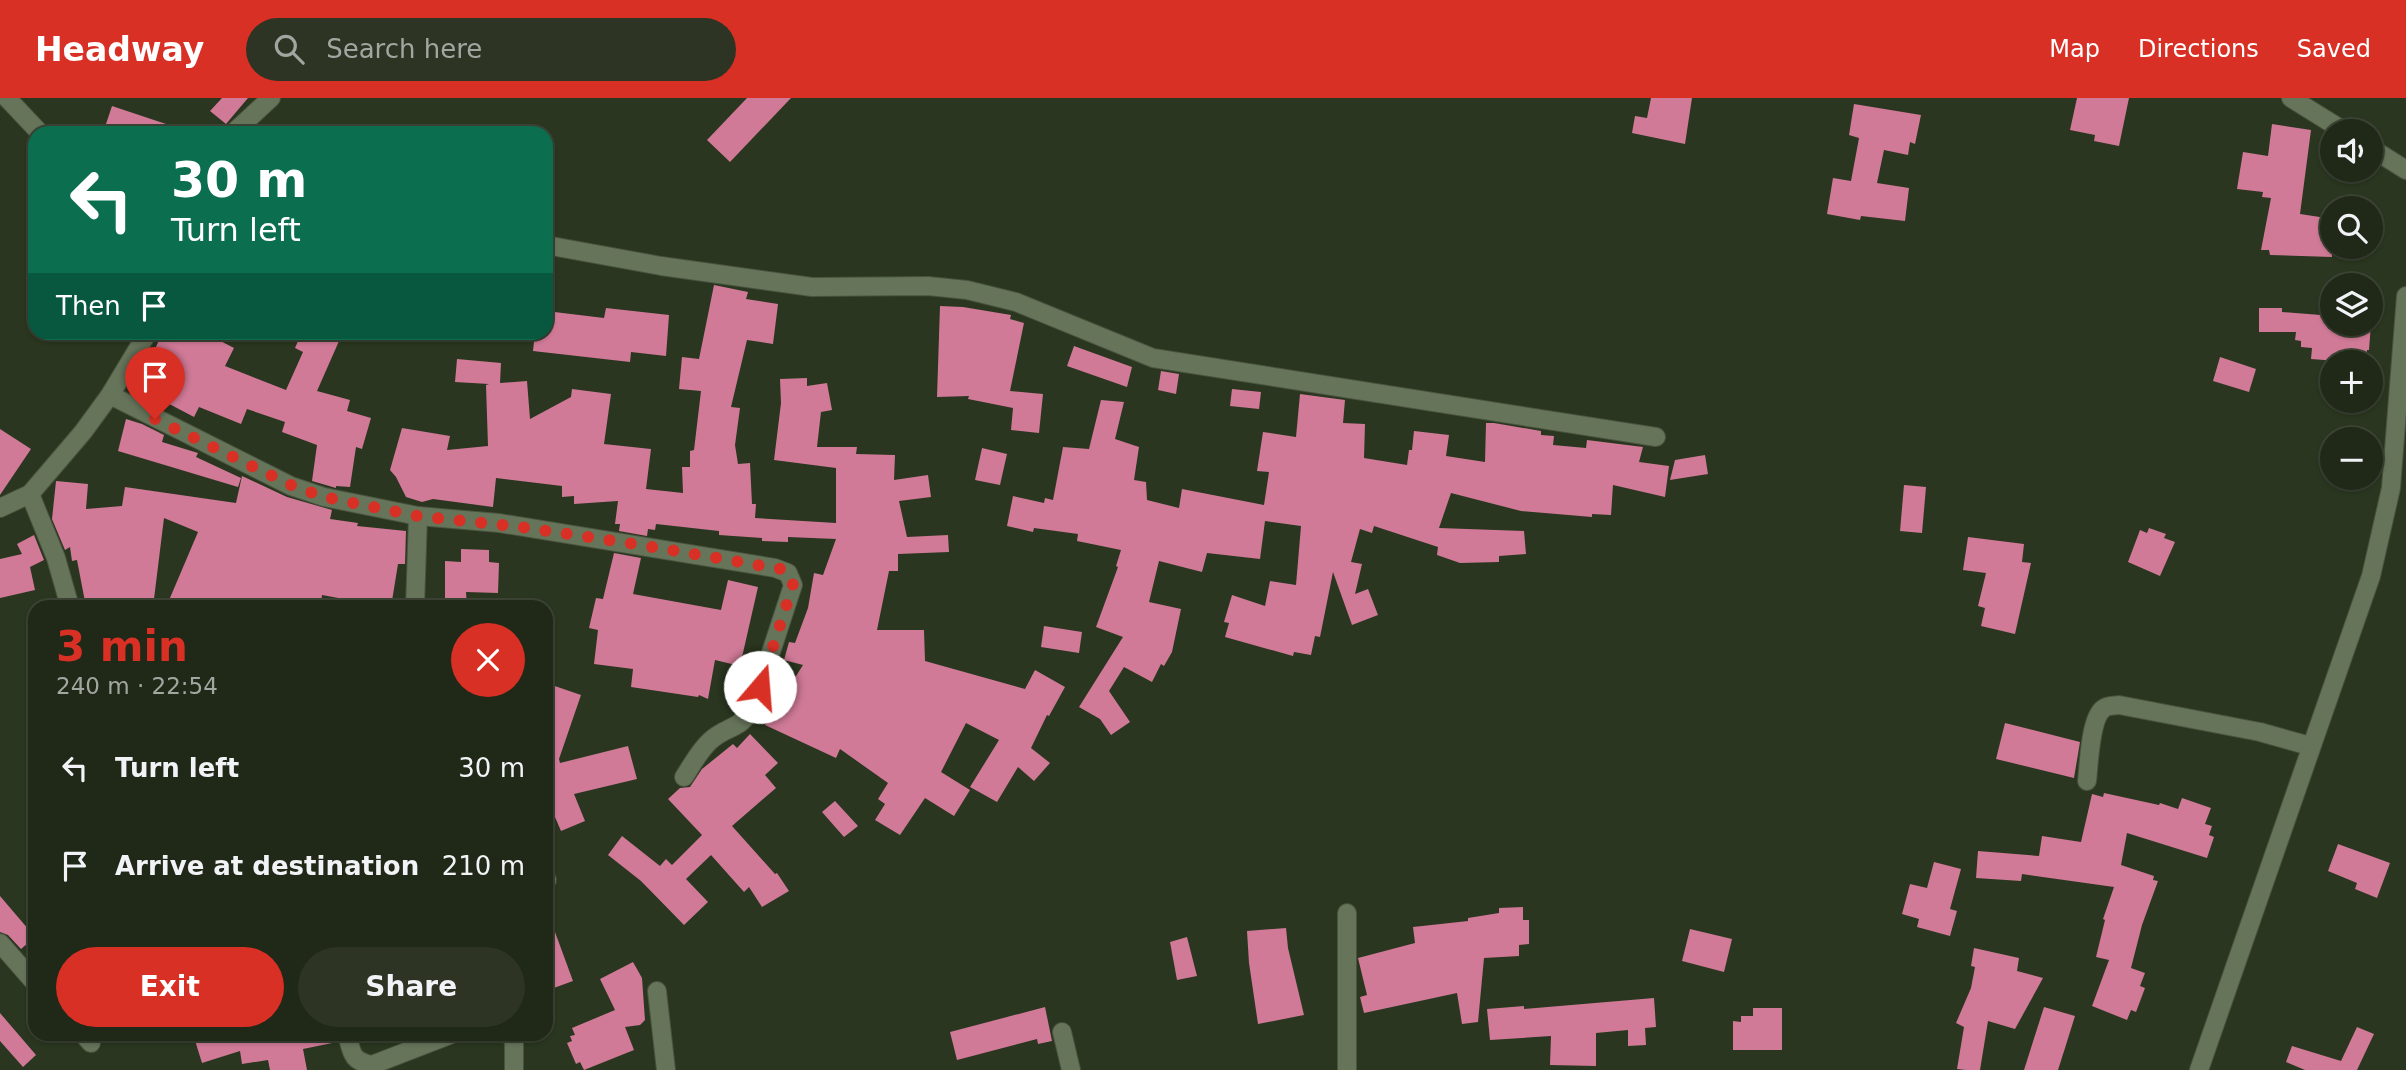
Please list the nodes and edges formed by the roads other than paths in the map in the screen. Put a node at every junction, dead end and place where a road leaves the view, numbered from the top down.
1 (7, 98) edge
2 (271, 98) edge
3 (2291, 98) edge
4 (2325, 119) edge
5 (33, 126) edge
6 (241, 126) edge
7 (2383, 156) edge
8 (2406, 170) edge
9 (553, 246) edge
10 (2406, 296) edge
11 (143, 340) edge
12 (110, 395) junction
13 (2402, 426) edge
14 (1656, 437) dead end
15 (30, 494) junction
16 (0, 508) edge
17 (418, 516) junction
18 (68, 600) edge
19 (415, 600) edge
20 (2310, 746) junction
21 (684, 777) dead end
22 (2087, 781) dead end
23 (1347, 913) dead end
24 (0, 943) edge
25 (28, 975) edge
26 (657, 991) dead end
27 (1062, 1032) dead end
28 (349, 1041) edge
29 (434, 1041) edge
30 (514, 1041) edge
31 (514, 1070) edge
32 (666, 1070) edge
33 (1071, 1070) edge
34 (1347, 1070) edge
35 (2199, 1070) edge

1 - 5 street
2 - 6 street
3 - 4 street
7 - 8 street
9 - 14 street
10 - 13 street
11 - 12 street
12 - 15 street
12 - 17 street
13 - 20 street
15 - 16 street
15 - 18 street
17 - 19 street
17 - 21 street
20 - 22 street
20 - 35 street
23 - 34 street
24 - 25 street
26 - 32 street
27 - 33 street
28 - 29 street
30 - 31 street

